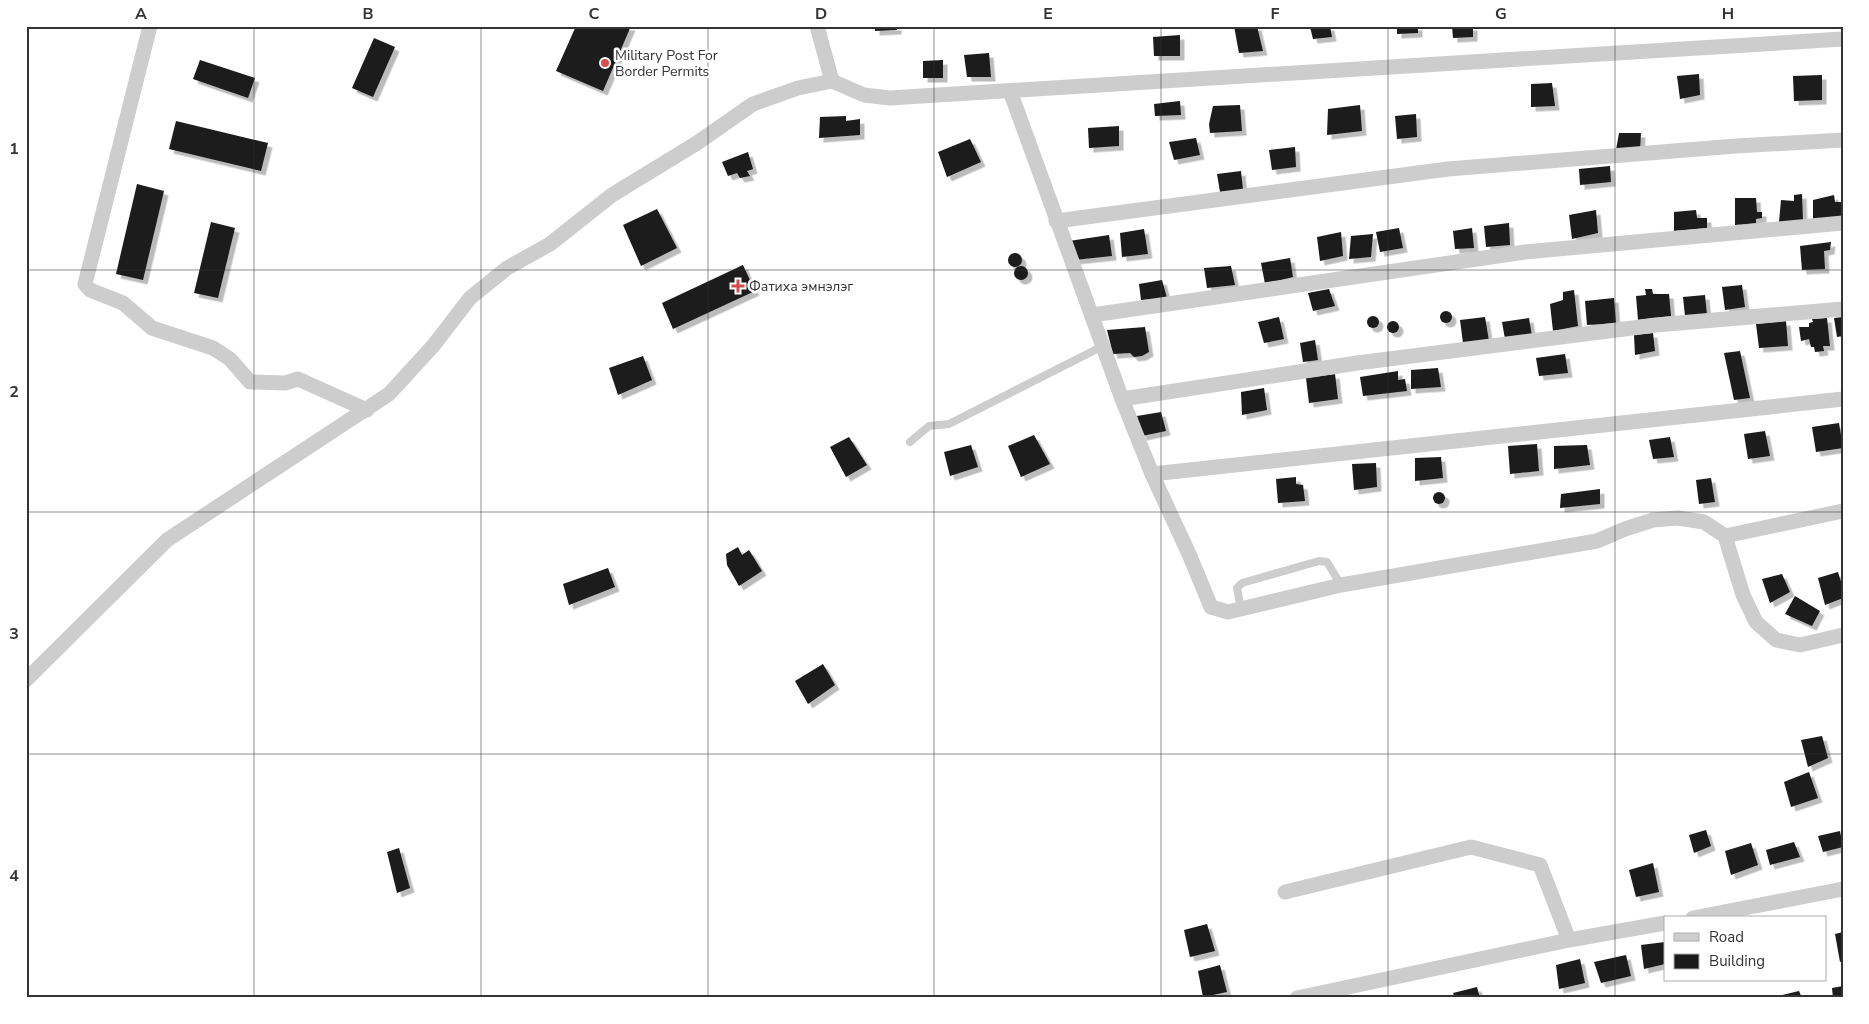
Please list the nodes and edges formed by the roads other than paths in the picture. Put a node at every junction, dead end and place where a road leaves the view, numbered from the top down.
1 (150, 26) edge
2 (816, 26) edge
3 (1843, 40) edge
4 (832, 81) junction
5 (1010, 91) junction
6 (1843, 140) edge
7 (1056, 221) junction
8 (1843, 223) edge
9 (1843, 309) edge
10 (1092, 315) junction
11 (1103, 346) junction
12 (1122, 399) junction
13 (1843, 399) edge
14 (367, 410) junction
15 (910, 442) dead end
16 (1152, 474) junction
17 (1843, 511) edge
18 (1725, 536) junction
19 (1341, 585) junction
20 (1241, 609) junction
21 (1843, 635) edge
22 (26, 680) edge
23 (1843, 889) edge
24 (1285, 892) dead end
25 (1702, 916) edge
26 (1664, 923) edge
27 (1569, 940) junction
28 (1297, 998) edge

1 - 14 street
2 - 4 street
3 - 5 street
4 - 5 street
4 - 14 street
5 - 7 street
6 - 7 street
7 - 10 street
8 - 10 street
9 - 12 street
10 - 11 street
11 - 12 street
11 - 15 lane
12 - 16 street
13 - 16 street
14 - 22 street
16 - 20 street
17 - 18 street
18 - 19 street
18 - 21 street
19 - 20 street
19 - 20 lane
23 - 25 street
24 - 27 street
26 - 27 street
27 - 28 street

